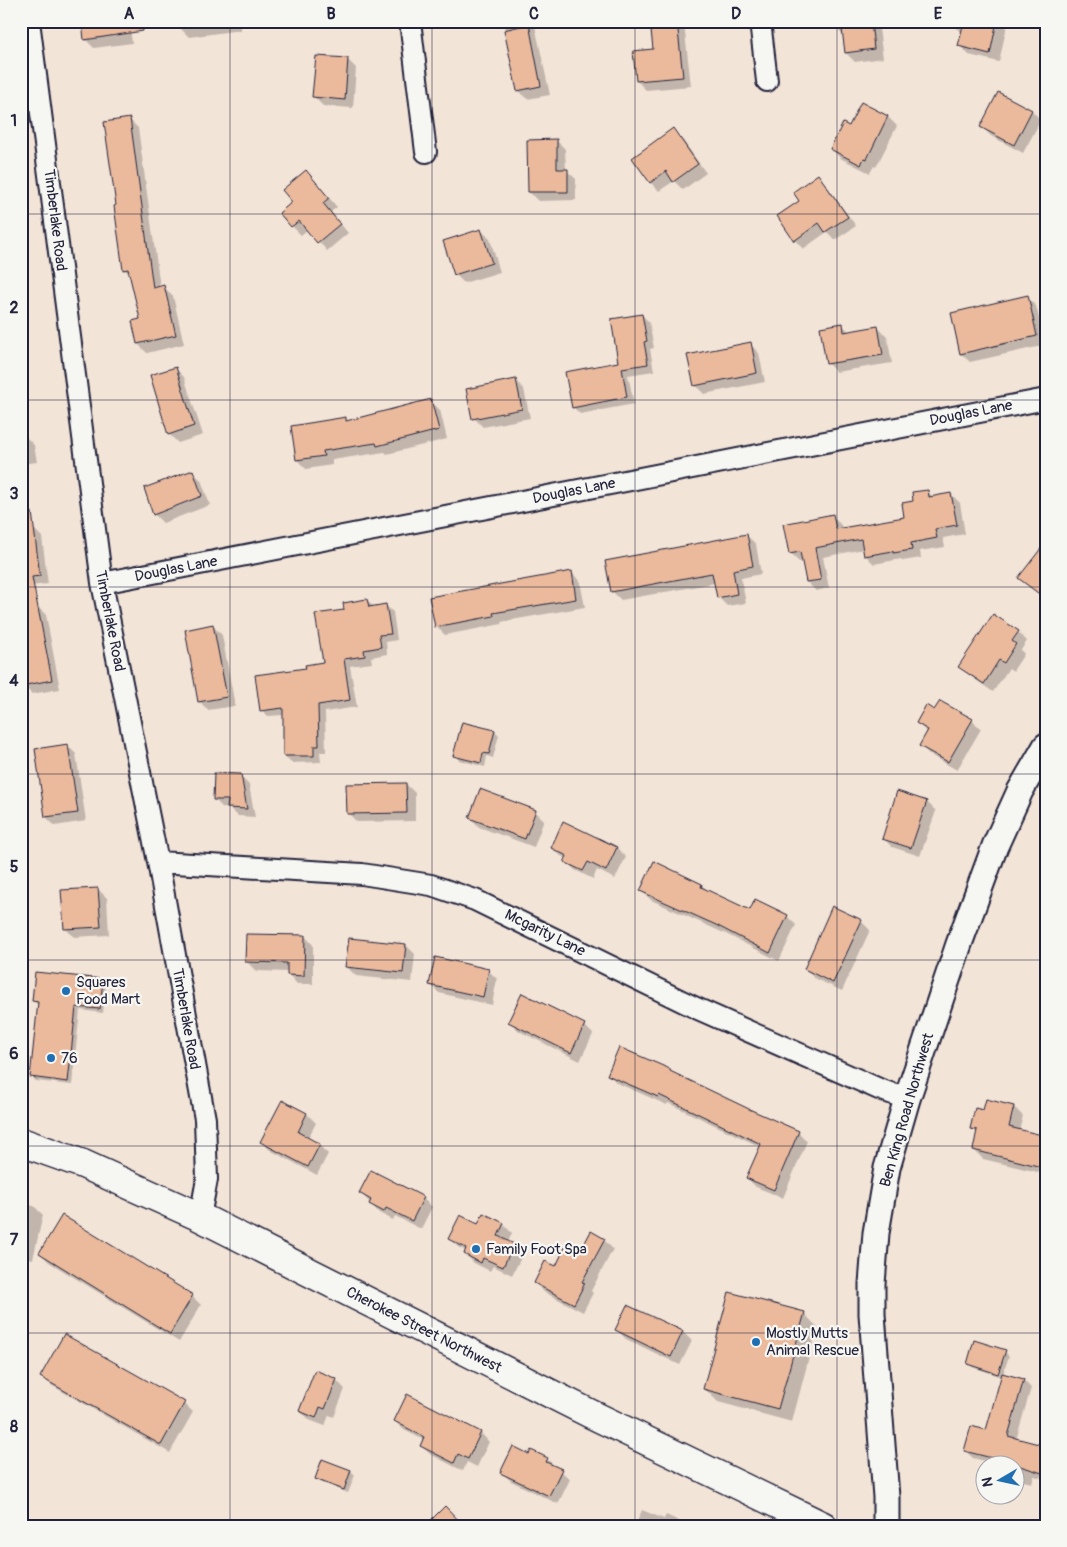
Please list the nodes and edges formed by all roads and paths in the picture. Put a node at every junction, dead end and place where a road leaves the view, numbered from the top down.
1 (30, 21) edge
2 (410, 21) edge
3 (760, 21) edge
4 (767, 81) dead end
5 (426, 152) dead end
6 (1046, 399) edge
7 (102, 583) junction
8 (1046, 746) edge
9 (158, 862) junction
10 (907, 1099) junction
11 (21, 1142) edge
12 (200, 1217) junction
13 (823, 1526) edge
14 (886, 1526) edge

1 - 7 street, Timberlake Road
2 - 5 street
3 - 4 street
6 - 7 street, Douglas Lane
7 - 9 street, Timberlake Road
8 - 10 street, Ben King Road Northwest
9 - 10 street, Mcgarity Lane
9 - 12 street, Timberlake Road
10 - 14 street, Ben King Road Northwest
11 - 12 main road, Cherokee Street Northwest
12 - 13 main road, Cherokee Street Northwest

